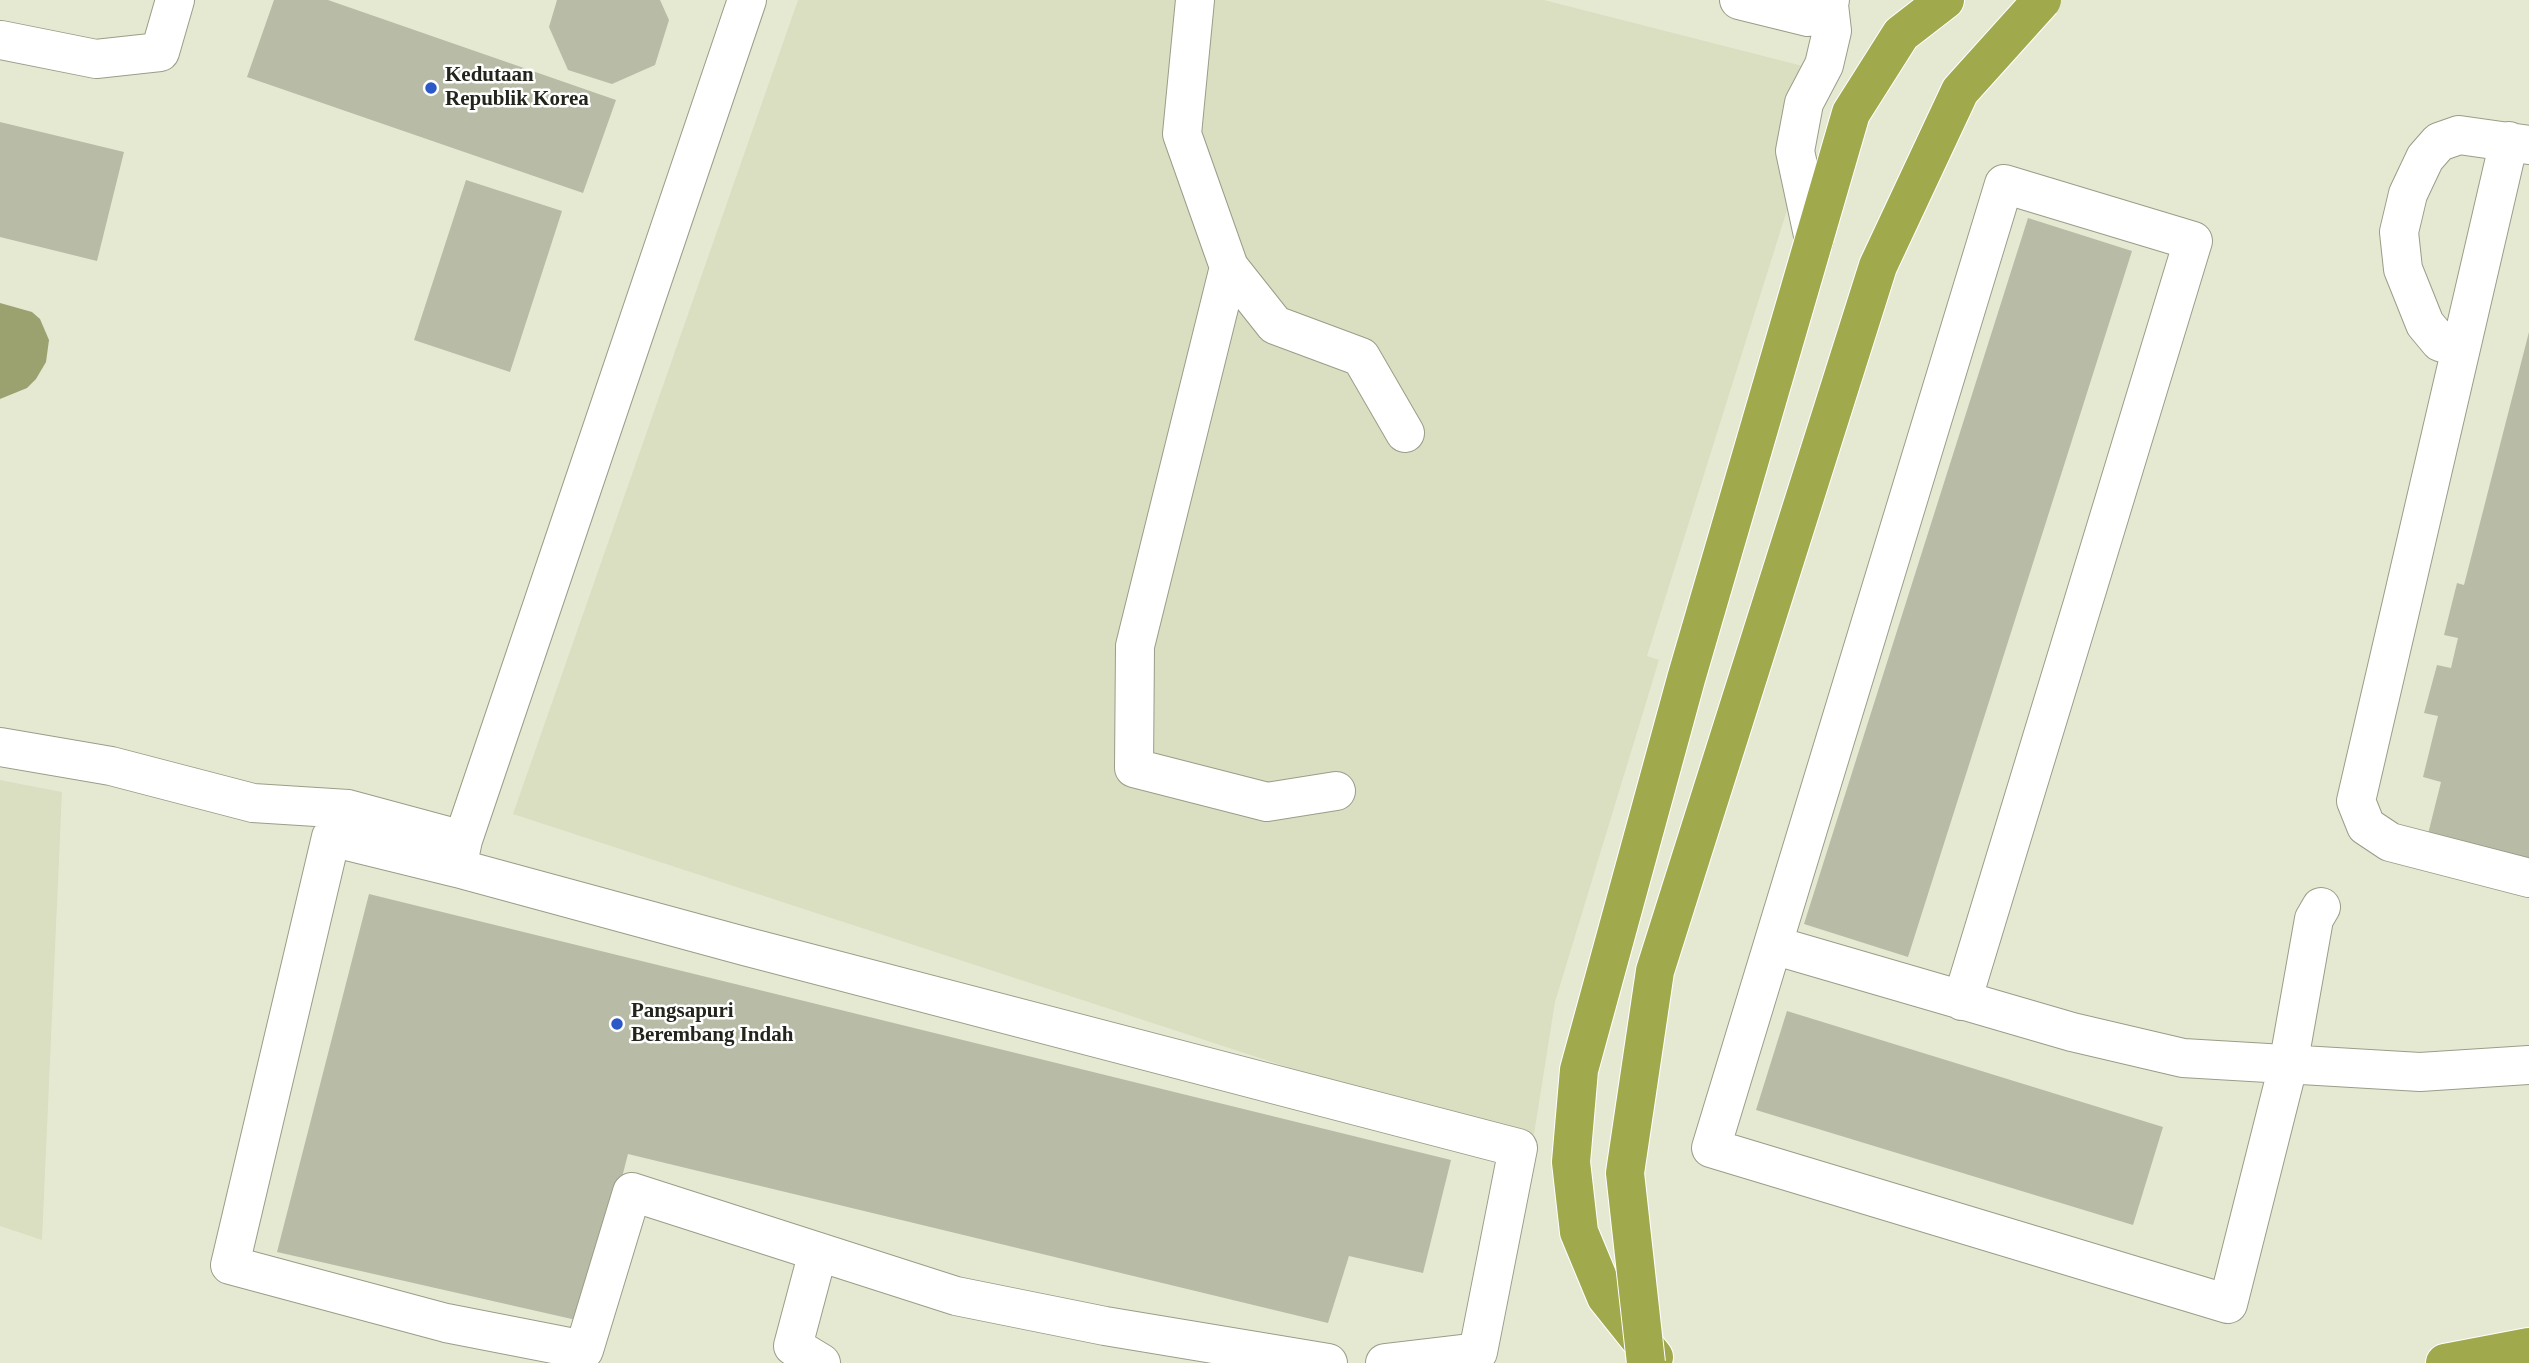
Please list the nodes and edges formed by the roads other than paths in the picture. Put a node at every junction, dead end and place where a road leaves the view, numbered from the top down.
1 (175, 0) edge
2 (747, 0) edge
3 (1195, 0) edge
4 (1739, 0) edge
5 (1945, 0) edge
6 (2042, 0) edge
7 (1823, 7) edge
8 (0, 35) edge
9 (2519, 143) edge
10 (1814, 240) junction
11 (1229, 267) junction
12 (2460, 348) junction
13 (1405, 433) dead end
14 (0, 747) edge
15 (1336, 791) dead end
16 (460, 854) junction
17 (2529, 878) edge
18 (2321, 907) dead end
19 (1773, 945) junction
20 (1962, 1001) junction
21 (2529, 1065) edge
22 (2288, 1066) junction
23 (818, 1252) junction
24 (2529, 1348) edge
25 (1225, 1356) edge
26 (821, 1363) edge
27 (1328, 1363) edge
28 (1385, 1363) edge
29 (1646, 1363) edge
30 (1661, 1363) edge
31 (2445, 1363) edge

1 - 8 street
2 - 16 street
3 - 11 street
4 - 7 street
5 - 10 highway
6 - 29 highway, bridge
7 - 10 street
9 - 12 street
9 - 12 street
10 - 30 highway, bridge
11 - 13 street
11 - 15 street
12 - 17 street
14 - 16 street
16 - 23 street
16 - 28 street
18 - 22 street
19 - 20 street
19 - 20 street
19 - 22 street
20 - 22 street
21 - 22 street
23 - 25 street
23 - 26 street
24 - 31 highway
25 - 27 street

